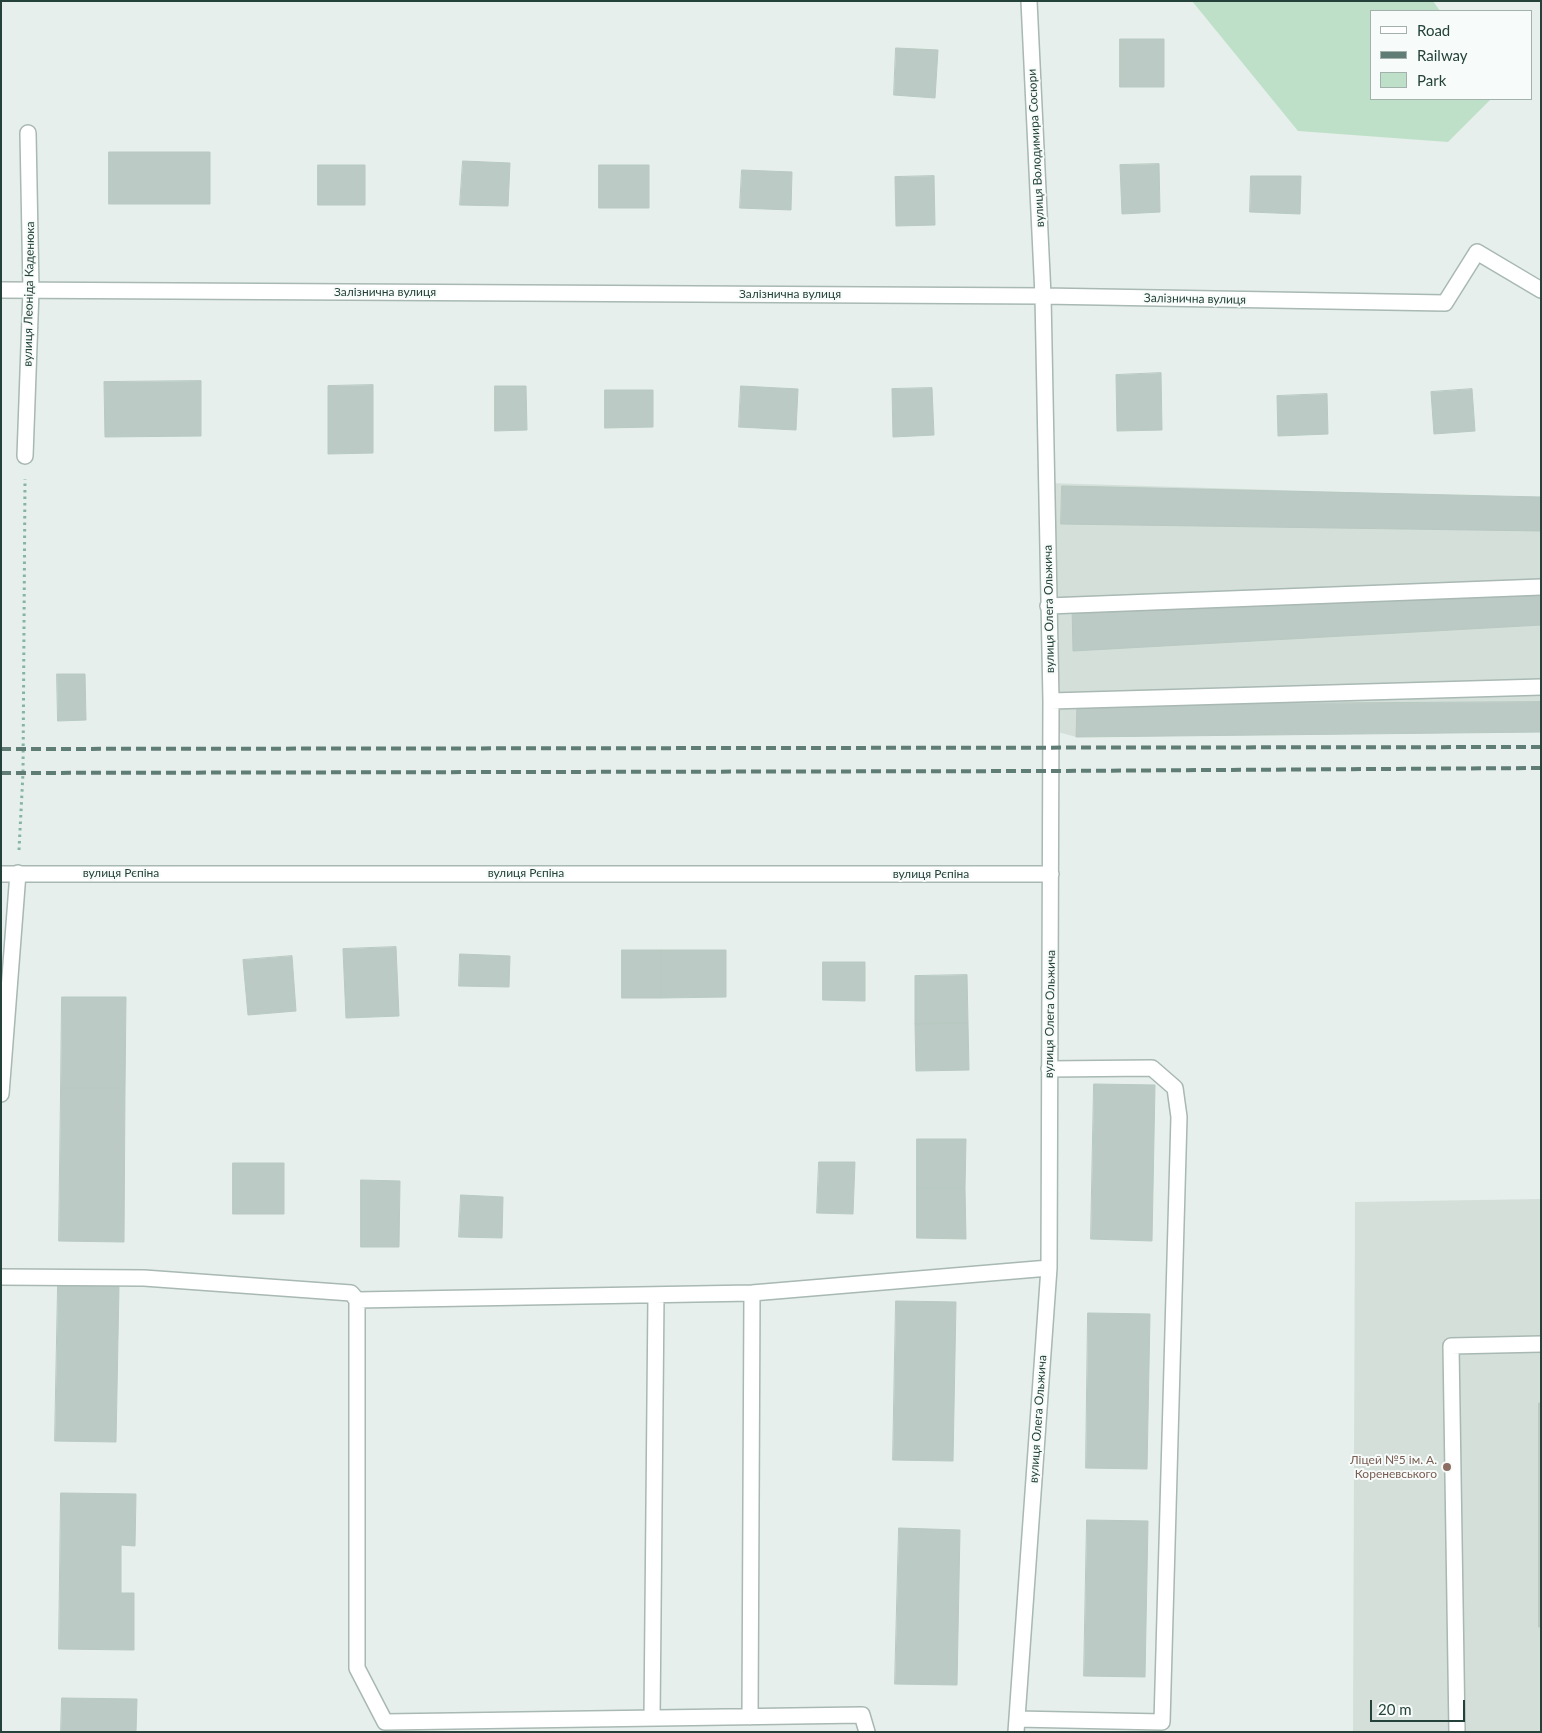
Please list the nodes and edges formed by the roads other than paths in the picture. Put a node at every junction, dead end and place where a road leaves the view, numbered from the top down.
1 (1029, 1) edge
2 (28, 133) dead end
3 (1, 290) edge
4 (31, 290) junction
5 (1541, 290) edge
6 (1043, 296) junction
7 (25, 456) road end
8 (1541, 587) edge
9 (1048, 606) junction
10 (1541, 687) edge
11 (1051, 701) junction
12 (18, 873) junction
13 (1, 874) edge
14 (1051, 874) junction
15 (1049, 1070) junction
16 (1, 1094) edge
17 (1049, 1268) junction
18 (1, 1276) edge
19 (752, 1293) junction
20 (656, 1295) junction
21 (358, 1300) junction
22 (1541, 1344) edge
23 (750, 1716) junction
24 (652, 1718) junction
25 (1017, 1725) edge
26 (1165, 1727) edge
27 (867, 1732) edge
28 (1457, 1732) edge

1 - 6 street, вулиця Володимира Сосюри
2 - 4 street, вулиця Леоніда Каденюка
3 - 4 street, Залізнична вулиця
4 - 6 street, Залізнична вулиця
4 - 7 street, вулиця Леоніда Каденюка
5 - 6 street, Залізнична вулиця
6 - 9 street, вулиця Олега Ольжича
8 - 9 street
9 - 11 street, вулиця Олега Ольжича
10 - 11 street
11 - 14 street, вулиця Олега Ольжича
12 - 13 street, вулиця Рєпіна
12 - 14 street, вулиця Рєпіна
12 - 16 street
14 - 15 street, вулиця Олега Ольжича
15 - 17 street, вулиця Олега Ольжича
15 - 26 street
17 - 19 street
17 - 25 street, вулиця Олега Ольжича
18 - 21 street
19 - 20 street
19 - 23 street
20 - 21 street
20 - 24 street
21 - 24 street
22 - 28 street
23 - 24 street
23 - 27 street
25 - 26 street

